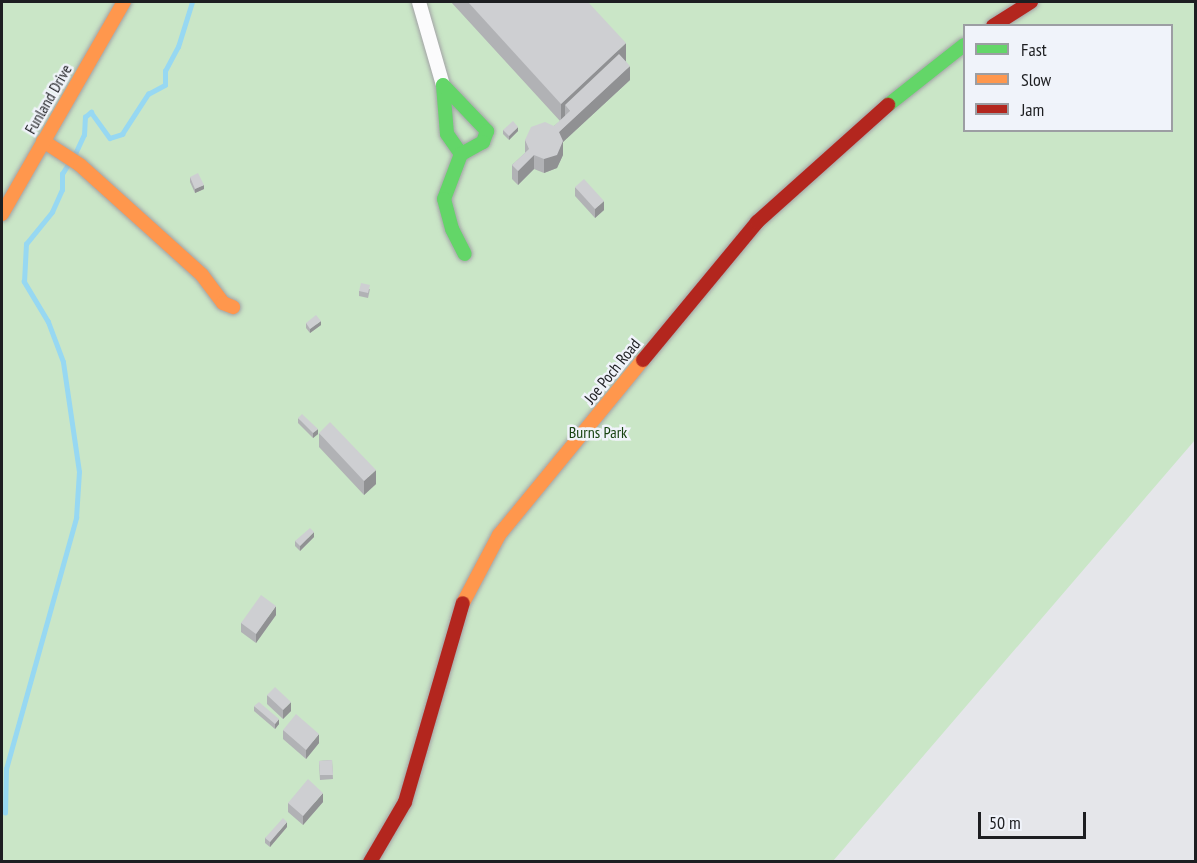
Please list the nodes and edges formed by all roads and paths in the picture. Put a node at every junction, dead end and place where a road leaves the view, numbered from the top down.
1 (124, 2) edge
2 (419, 2) edge
3 (1031, 2) edge
4 (996, 24) edge
5 (963, 46) edge
6 (442, 85) junction
7 (43, 141) junction
8 (461, 154) junction
9 (2, 214) edge
10 (465, 254) dead end
11 (233, 307) dead end
12 (370, 861) edge

1 - 7 street, Funland Drive
2 - 6 street
3 - 4 street
5 - 12 street, Joe Poch Road
6 - 8 street
6 - 8 street
7 - 9 street, Funland Drive
7 - 11 street
8 - 10 street

